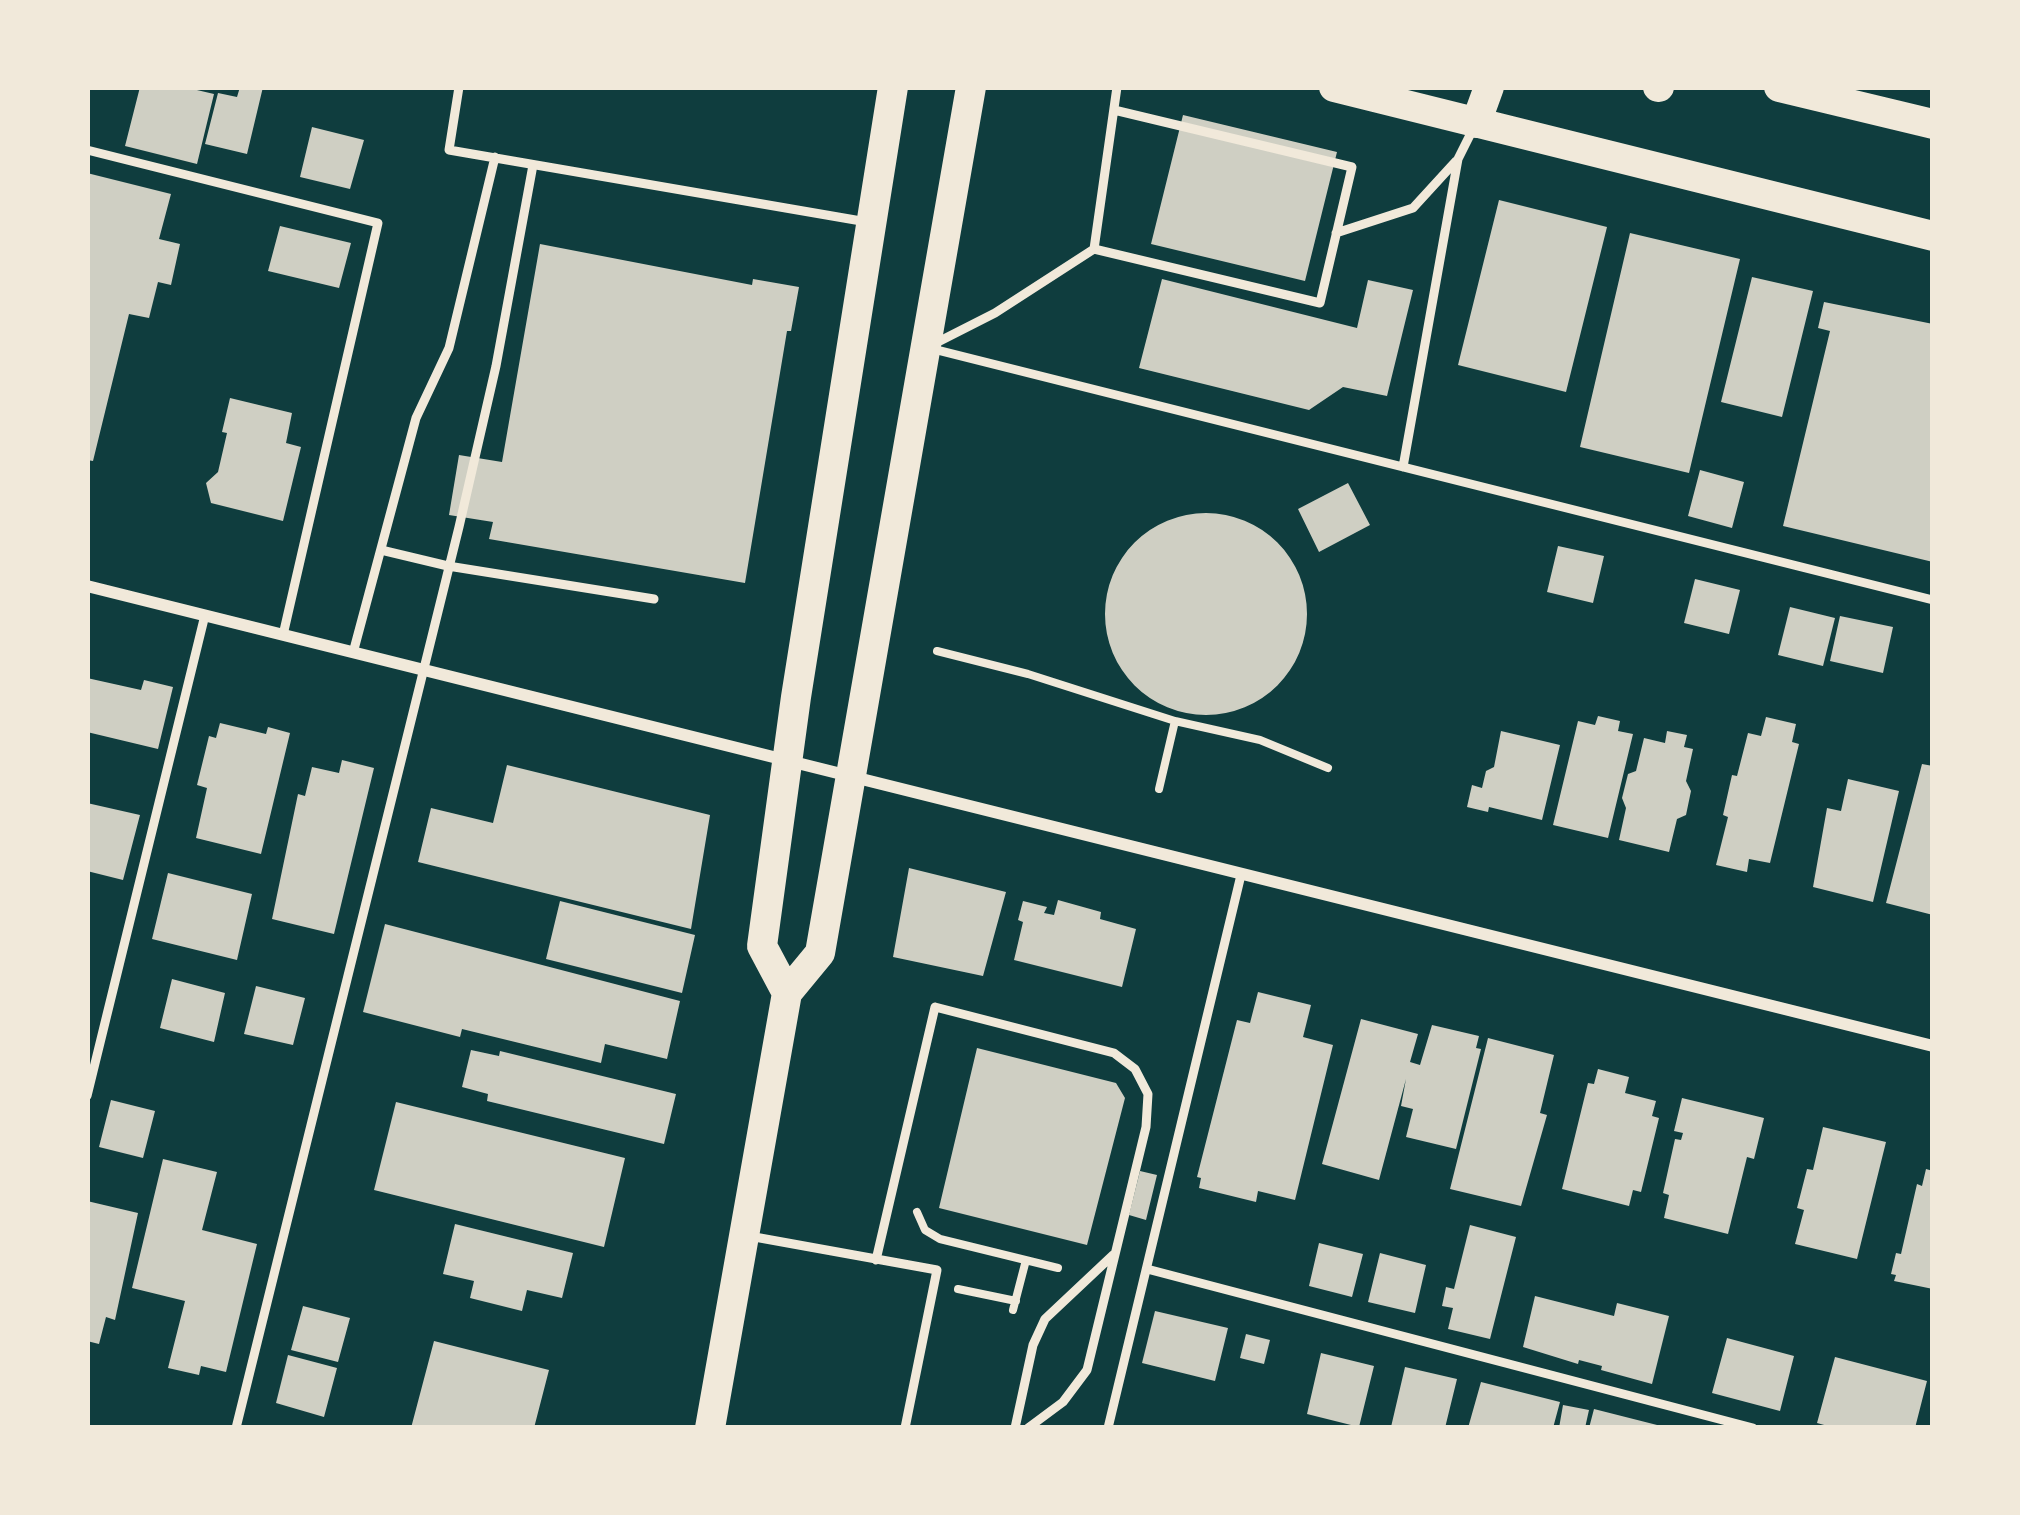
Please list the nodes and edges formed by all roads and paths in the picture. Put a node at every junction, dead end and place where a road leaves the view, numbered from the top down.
1 (459, 87) edge
2 (893, 87) edge
3 (971, 87) edge
4 (1118, 87) edge
5 (1334, 87) edge
6 (1490, 87) edge
7 (1779, 87) edge
8 (1114, 110) junction
9 (1476, 123) junction
10 (1933, 124) edge
11 (87, 150) edge
12 (494, 157) junction
13 (1458, 158) junction
14 (533, 164) junction
15 (872, 223) junction
16 (1336, 233) junction
17 (1933, 236) edge
18 (1094, 249) junction
19 (927, 347) junction
20 (1403, 467) junction
21 (381, 550) junction
22 (448, 566) junction
23 (87, 586) edge
24 (654, 599) dead end
25 (1933, 600) edge
26 (205, 616) junction
27 (283, 635) junction
28 (938, 651) dead end
29 (353, 652) junction
30 (423, 670) junction
31 (1175, 721) junction
32 (787, 762) junction
33 (1328, 768) dead end
34 (854, 780) junction
35 (1159, 789) dead end
36 (1241, 875) junction
37 (787, 993) junction
38 (1933, 1046) edge
39 (87, 1096) edge
40 (916, 1198) dead end
41 (743, 1235) junction
42 (1113, 1256) junction
43 (876, 1260) junction
44 (1061, 1269) dead end
45 (1147, 1269) junction
46 (934, 1285) junction
47 (1016, 1301) dead end
48 (236, 1428) edge
49 (710, 1428) edge
50 (905, 1428) edge
51 (1015, 1428) edge
52 (1028, 1428) edge
53 (1108, 1428) edge
54 (1754, 1428) edge

1 - 12 lane
2 - 15 main road
3 - 19 main road
4 - 8 lane
5 - 9 main road
6 - 9 main road
7 - 10 main road
8 - 16 lane
8 - 18 lane
9 - 13 lane
9 - 17 main road
11 - 27 lane
12 - 14 lane
12 - 21 lane
13 - 16 lane
13 - 20 lane
14 - 15 lane
14 - 22 lane
15 - 32 main road
16 - 18 lane
18 - 19 lane
19 - 20 lane
19 - 34 main road
20 - 25 lane
21 - 22 lane
21 - 29 lane
22 - 24 lane
22 - 30 lane
23 - 26 street
26 - 27 street
26 - 39 lane
27 - 29 street
28 - 31 path
29 - 30 street
30 - 32 street
30 - 48 lane
31 - 33 path
31 - 35 path
32 - 34 street
32 - 37 main road
34 - 36 street
34 - 37 main road
36 - 38 street
36 - 45 lane
37 - 41 main road
40 - 44 path
41 - 43 lane
41 - 49 main road
42 - 43 lane
42 - 51 lane
42 - 52 lane
43 - 46 lane
45 - 53 lane
45 - 54 lane
46 - 47 path
46 - 50 lane

